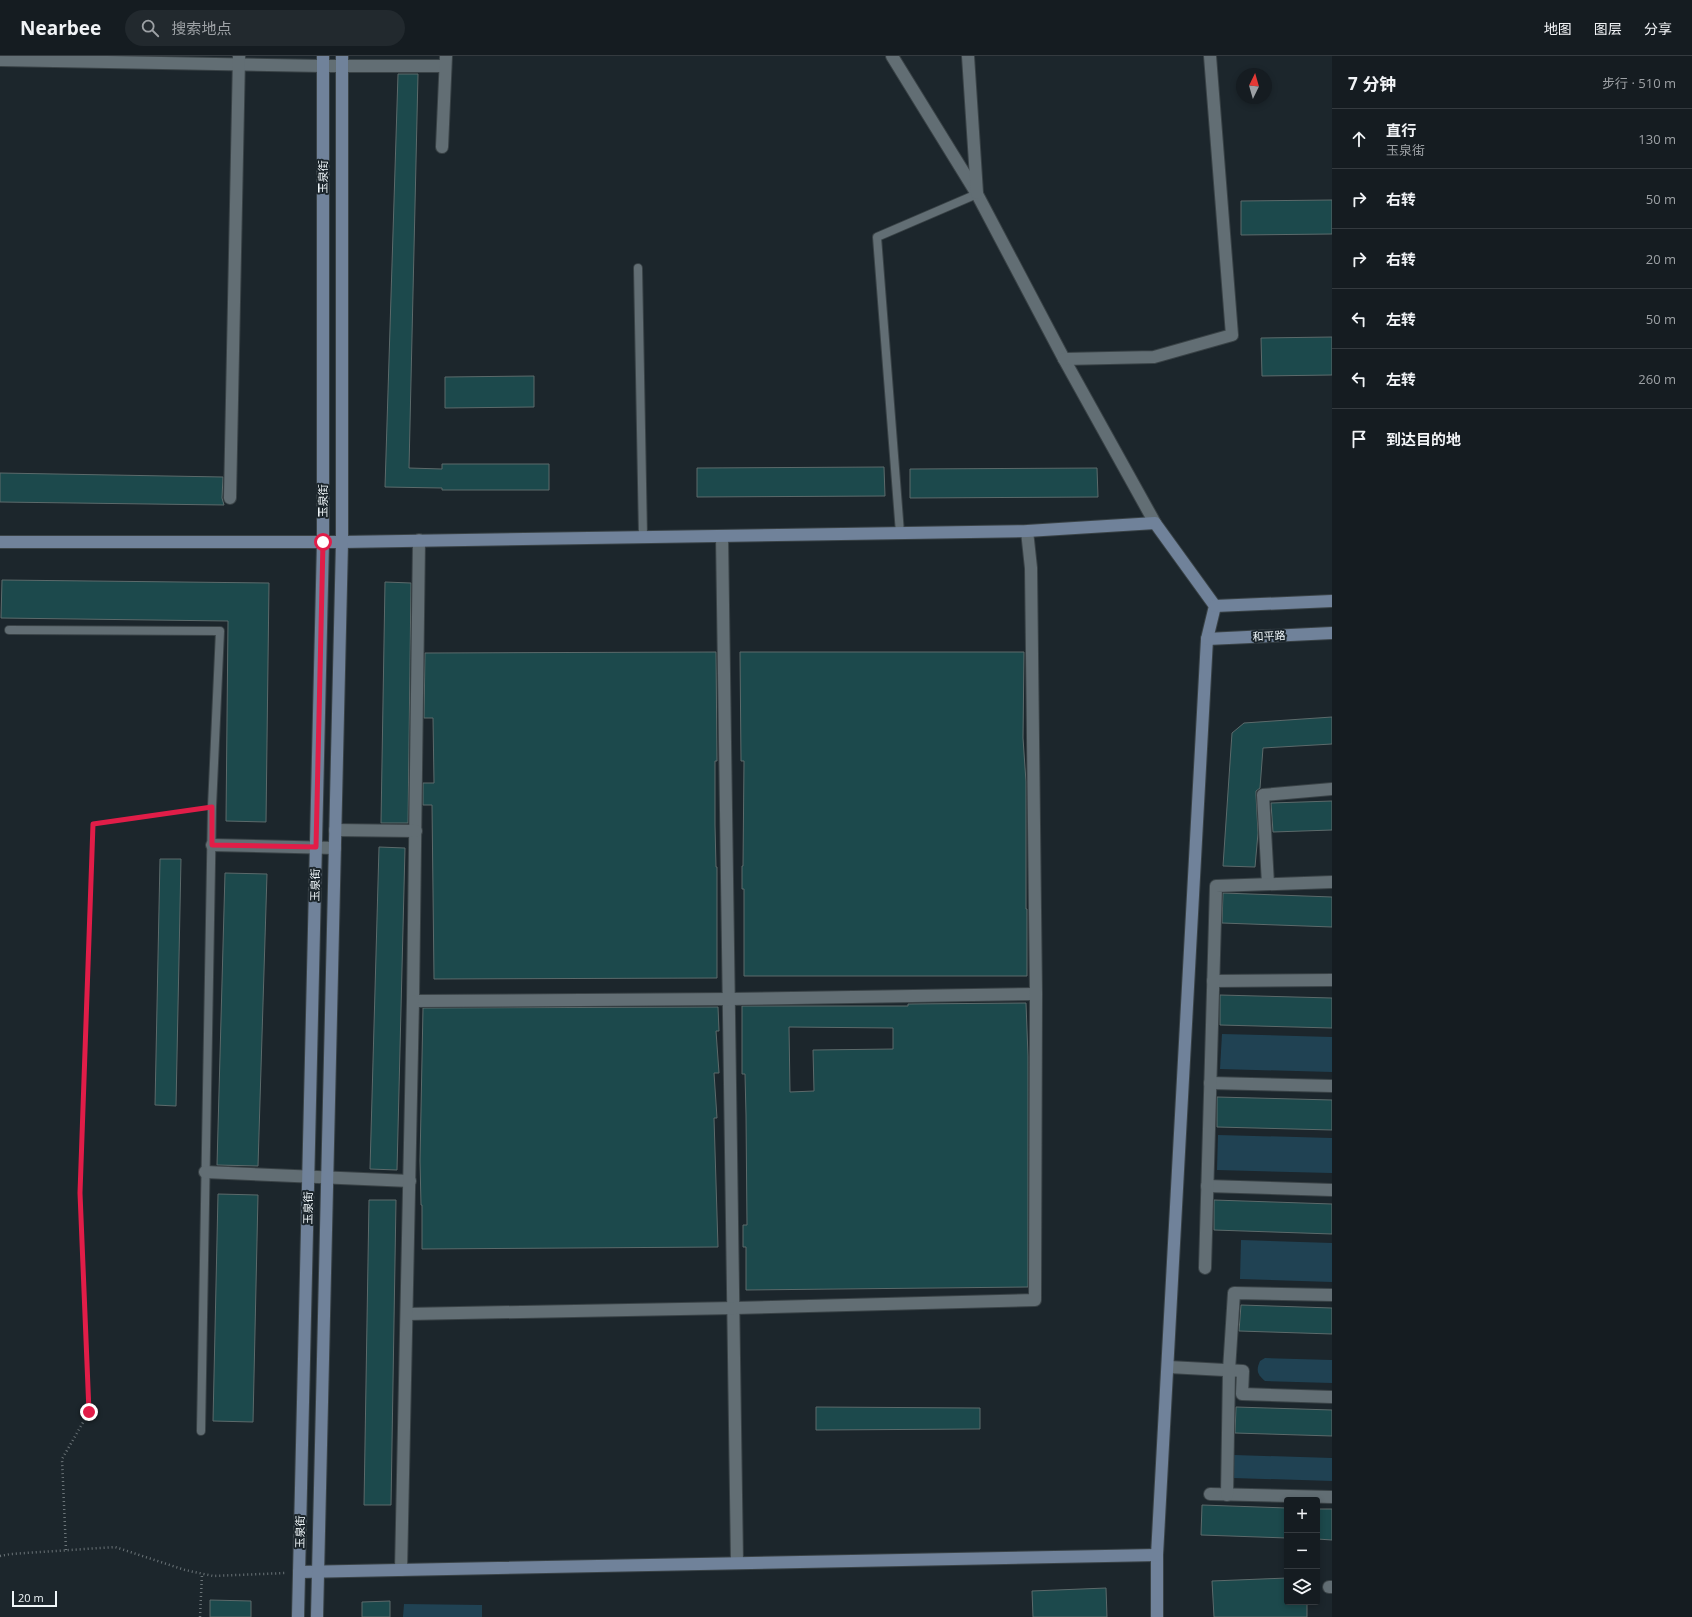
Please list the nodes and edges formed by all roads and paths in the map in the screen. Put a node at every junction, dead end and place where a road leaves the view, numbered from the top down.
1 (892, 56) edge
2 (968, 56) edge
3 (1210, 56) edge
4 (0, 60) edge
5 (239, 60) edge
6 (323, 61) edge
7 (341, 61) edge
8 (446, 61) edge
9 (442, 147) dead end
10 (977, 194) junction
11 (638, 268) dead end
12 (1064, 358) junction
13 (230, 498) dead end
14 (1155, 522) junction
15 (1027, 531) junction
16 (900, 533) junction
17 (722, 536) junction
18 (643, 537) junction
19 (419, 540) junction
20 (0, 542) edge
21 (323, 542) junction
22 (342, 542) junction
23 (1332, 601) edge
24 (1215, 606) junction
25 (9, 630) dead end
26 (1332, 633) edge
27 (1207, 639) junction
28 (1332, 789) edge
29 (212, 807) junction
30 (335, 830) junction
31 (416, 832) junction
32 (212, 845) junction
33 (316, 847) junction
34 (334, 848) junction
35 (1332, 882) edge
36 (1268, 884) junction
37 (1332, 980) edge
38 (1213, 981) junction
39 (1036, 994) junction
40 (729, 999) junction
41 (413, 1002) junction
42 (1210, 1083) junction
43 (1332, 1086) edge
44 (205, 1172) junction
45 (308, 1176) junction
46 (327, 1177) junction
47 (410, 1181) junction
48 (1207, 1186) junction
49 (1332, 1190) edge
50 (1205, 1268) dead end
51 (1332, 1295) edge
52 (734, 1308) junction
53 (407, 1314) junction
54 (1169, 1367) junction
55 (1229, 1370) junction
56 (1332, 1397) edge
57 (200, 1431) dead end
58 (1210, 1494) dead end
59 (1227, 1495) junction
60 (1332, 1497) edge
61 (66, 1550) junction
62 (0, 1556) edge
63 (1157, 1556) junction
64 (737, 1563) junction
65 (401, 1570) junction
66 (299, 1572) junction
67 (317, 1572) junction
68 (202, 1574) junction
69 (200, 1617) edge
70 (298, 1617) edge
71 (317, 1617) edge
72 (1157, 1617) edge

1 - 10 street
2 - 10 street
3 - 12 street
4 - 5 street
5 - 6 street
5 - 13 street
6 - 7 street
6 - 21 street, 玉泉街
7 - 8 street
7 - 22 street, 玉泉街
8 - 9 street
10 - 12 street
10 - 16 lane
11 - 18 lane
12 - 14 street
14 - 15 street
14 - 24 street
15 - 16 street
15 - 39 street
16 - 17 street
17 - 18 street
17 - 40 street
18 - 19 street
19 - 22 street
19 - 31 street
20 - 21 street
21 - 22 street
21 - 33 street, 玉泉街
22 - 30 street, 玉泉街
23 - 24 street
24 - 27 street
25 - 29 lane
26 - 27 street, 和平路
27 - 54 street
28 - 36 street
29 - 32 lane
29 - 61 path
30 - 31 street
30 - 34 street, 玉泉街
31 - 41 street
32 - 33 street
32 - 44 lane
33 - 34 street
33 - 45 street, 玉泉街
34 - 46 street, 玉泉街
35 - 36 street
36 - 38 street
37 - 38 street
38 - 42 street
39 - 40 street
39 - 52 street
40 - 41 street
40 - 52 street
41 - 47 street
42 - 43 street
42 - 48 street
44 - 45 street
44 - 57 lane
45 - 46 street
45 - 66 street, 玉泉街
46 - 47 street
46 - 67 street, 玉泉街
47 - 53 street
48 - 49 street
48 - 50 street
51 - 55 street
52 - 53 street
52 - 64 street
53 - 65 street
54 - 55 street
54 - 63 street
55 - 56 street
55 - 59 street
58 - 59 street
59 - 60 street
61 - 62 path
61 - 68 path
63 - 64 street
63 - 72 street
64 - 65 street
65 - 67 street
66 - 67 street
66 - 68 path
66 - 70 street, 玉泉街
67 - 71 street, 玉泉街
68 - 69 path

